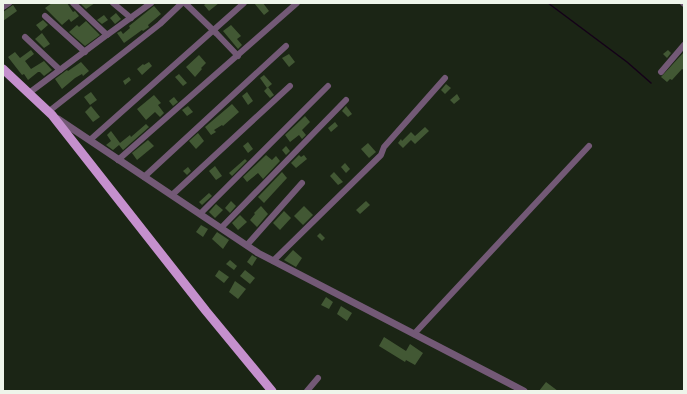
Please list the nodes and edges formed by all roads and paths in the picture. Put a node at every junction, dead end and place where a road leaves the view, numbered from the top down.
1 (8, 3) edge
2 (74, 3) edge
3 (113, 3) edge
4 (151, 3) edge
5 (183, 3) edge
6 (244, 3) edge
7 (297, 3) edge
8 (3, 7) edge
9 (45, 16) dead end
10 (131, 18) junction
11 (213, 30) junction
12 (108, 34) junction
13 (24, 37) dead end
14 (684, 45) edge
15 (286, 46) dead end
16 (85, 52) junction
17 (238, 56) junction
18 (3, 69) edge
19 (60, 70) junction
20 (661, 72) dead end
21 (445, 78) dead end
22 (290, 86) dead end
23 (328, 86) dead end
24 (29, 93) junction
25 (346, 100) dead end
26 (50, 114) junction
27 (90, 140) junction
28 (589, 146) dead end
29 (118, 160) junction
30 (144, 177) junction
31 (302, 183) dead end
32 (172, 195) junction
33 (200, 214) junction
34 (221, 228) junction
35 (246, 245) junction
36 (273, 260) junction
37 (414, 334) junction
38 (318, 378) dead end
39 (272, 391) edge
40 (307, 391) edge
41 (524, 391) edge

1 - 8 street
2 - 12 street
3 - 10 street
4 - 10 street
5 - 11 street
5 - 26 street
6 - 11 street
7 - 17 street
9 - 16 street
10 - 12 street
11 - 17 street
11 - 27 street
12 - 16 street
13 - 19 street
14 - 20 street
15 - 30 street
16 - 19 street
17 - 29 street
18 - 24 main road
19 - 24 street
21 - 36 street
22 - 32 street
23 - 33 street
24 - 26 main road
25 - 34 street
26 - 27 street
26 - 39 main road
27 - 29 street
28 - 37 street
29 - 30 street
30 - 32 street
31 - 35 street
32 - 33 street
33 - 34 street
34 - 35 street
35 - 36 street
36 - 37 street
37 - 41 street
38 - 40 street

